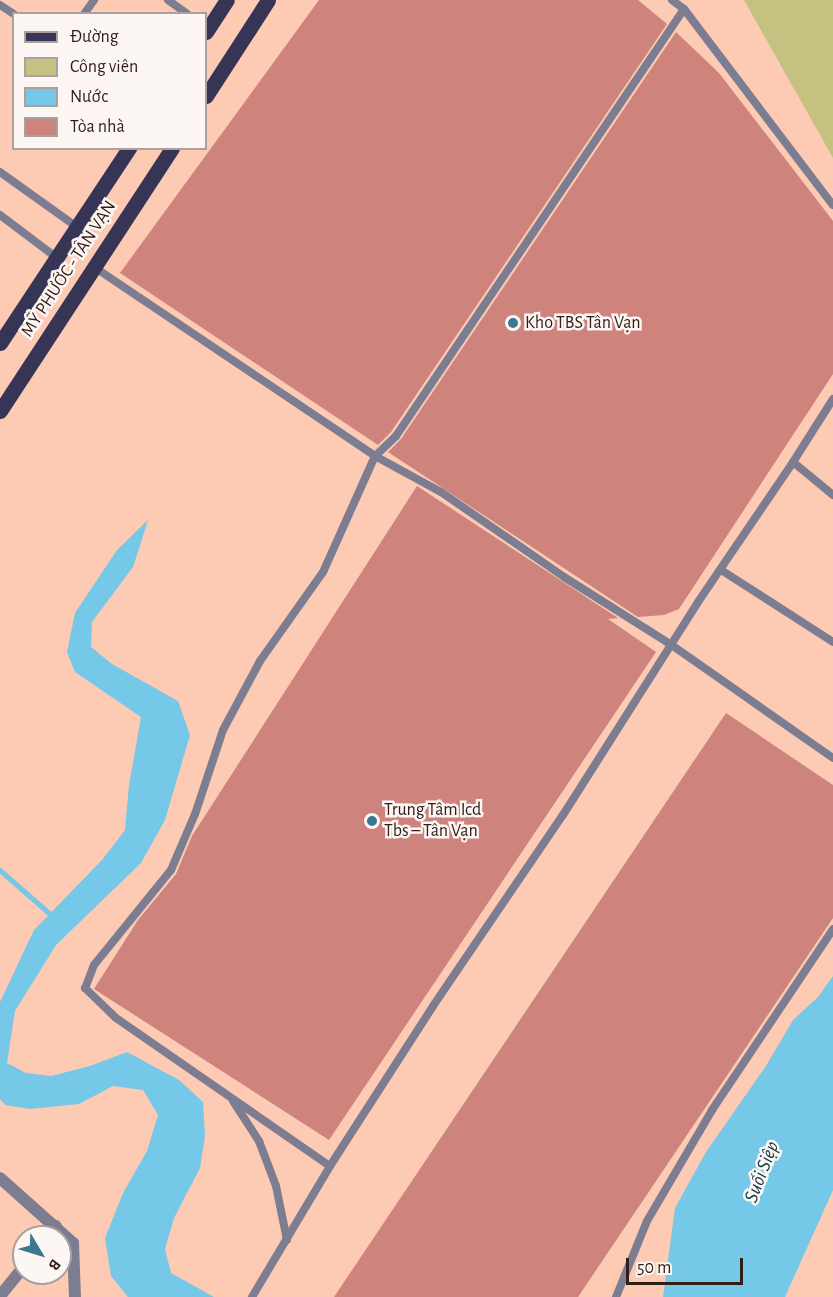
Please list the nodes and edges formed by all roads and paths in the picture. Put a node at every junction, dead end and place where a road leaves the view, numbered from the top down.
1 (168, 0) edge
2 (227, 0) edge
3 (268, 0) edge
4 (672, 0) edge
5 (684, 9) junction
6 (184, 12) edge
7 (207, 27) edge
8 (207, 94) edge
9 (128, 150) edge
10 (170, 150) edge
11 (0, 172) edge
12 (833, 206) edge
13 (0, 214) edge
14 (77, 227) junction
15 (57, 258) junction
16 (93, 266) junction
17 (0, 343) edge
18 (833, 399) edge
19 (0, 411) edge
20 (375, 456) junction
21 (794, 462) junction
22 (833, 495) edge
23 (721, 570) junction
24 (833, 642) edge
25 (673, 646) junction
26 (833, 758) edge
27 (833, 929) edge
28 (230, 1097) junction
29 (330, 1166) junction
30 (0, 1178) edge
31 (55, 1225) edge
32 (286, 1240) junction
33 (72, 1242) edge
34 (12, 1281) edge
35 (0, 1296) edge
36 (75, 1297) edge
37 (252, 1297) edge
38 (616, 1297) edge

1 - 6 lane
2 - 7 main road
3 - 8 main road
4 - 5 lane
5 - 12 lane
5 - 20 lane
9 - 14 main road, MỸ PHƯỚC - TÂN VẠN
10 - 16 main road, MỸ PHƯỚC - TÂN VẠN
11 - 14 lane
13 - 15 lane
14 - 15 main road, MỸ PHƯỚC - TÂN VẠN
15 - 17 main road, MỸ PHƯỚC - TÂN VẠN
16 - 19 main road, MỸ PHƯỚC - TÂN VẠN
16 - 20 lane
18 - 21 lane
20 - 25 lane
20 - 28 lane
21 - 22 lane
21 - 23 lane
23 - 24 lane
23 - 25 lane
25 - 26 lane
25 - 29 lane
27 - 38 lane
28 - 29 lane
28 - 32 lane
29 - 32 lane
30 - 31 street
32 - 37 lane
33 - 36 street
34 - 35 street

